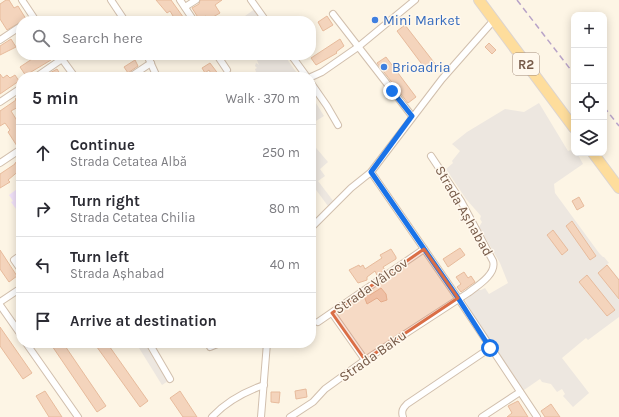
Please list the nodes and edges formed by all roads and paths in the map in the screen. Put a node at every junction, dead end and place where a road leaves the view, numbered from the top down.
1 (22, 0) edge
2 (111, 0) edge
3 (180, 0) edge
4 (196, 0) edge
5 (251, 0) edge
6 (416, 0) edge
7 (479, 0) edge
8 (185, 7) junction
9 (333, 14) dead end
10 (30, 16) edge
11 (122, 16) edge
12 (191, 16) edge
13 (262, 16) edge
14 (494, 20) junction
15 (16, 29) edge
16 (0, 40) edge
17 (358, 47) junction
18 (57, 60) edge
19 (63, 60) edge
20 (150, 60) edge
21 (220, 60) edge
22 (294, 60) edge
23 (151, 63) junction
24 (227, 70) dead end
25 (42, 72) edge
26 (71, 72) edge
27 (138, 72) edge
28 (155, 72) edge
29 (303, 72) edge
30 (316, 75) edge
31 (316, 90) edge
32 (16, 91) edge
33 (0, 102) edge
34 (412, 116) junction
35 (571, 124) edge
36 (338, 125) dead end
37 (16, 152) edge
38 (431, 156) dead end
39 (595, 156) edge
40 (0, 163) edge
41 (371, 172) junction
42 (619, 188) edge
43 (316, 223) edge
44 (424, 249) junction
45 (16, 292) edge
46 (458, 298) junction
47 (0, 303) edge
48 (332, 313) junction
49 (318, 322) dead end
50 (16, 327) edge
51 (30, 348) edge
52 (152, 348) edge
53 (267, 348) edge
54 (490, 348) junction
55 (365, 360) junction
56 (170, 379) dead end
57 (264, 385) junction
58 (520, 392) junction
59 (402, 414) edge
60 (78, 417) edge
61 (212, 417) edge
62 (261, 417) edge
63 (290, 417) edge
64 (482, 417) edge
65 (537, 417) edge

1 - 10 street
2 - 11 street
3 - 8 street
4 - 8 street
5 - 13 street
6 - 17 street
7 - 14 main road, R2
8 - 12 street
9 - 17 street
14 - 34 street
14 - 35 main road, R2
15 - 16 street
17 - 30 street
17 - 34 street
18 - 25 street
19 - 26 street
20 - 23 street
21 - 24 street
22 - 29 street
23 - 27 street
23 - 28 street
31 - 36 street
32 - 33 street
34 - 41 street
37 - 40 street
38 - 46 street, Strada Așhabad
39 - 42 main road
41 - 43 street
41 - 44 street
44 - 46 street
44 - 48 street, Strada Vâlcov
45 - 47 street
46 - 54 street
46 - 55 street, Strada Baku
47 - 50 street
48 - 49 street, Strada Vâlcov
48 - 55 street
51 - 60 street
52 - 56 street
53 - 57 street
54 - 58 street
54 - 59 street
55 - 63 street, Strada Baku
57 - 61 street
57 - 62 street
58 - 64 street
58 - 65 street

